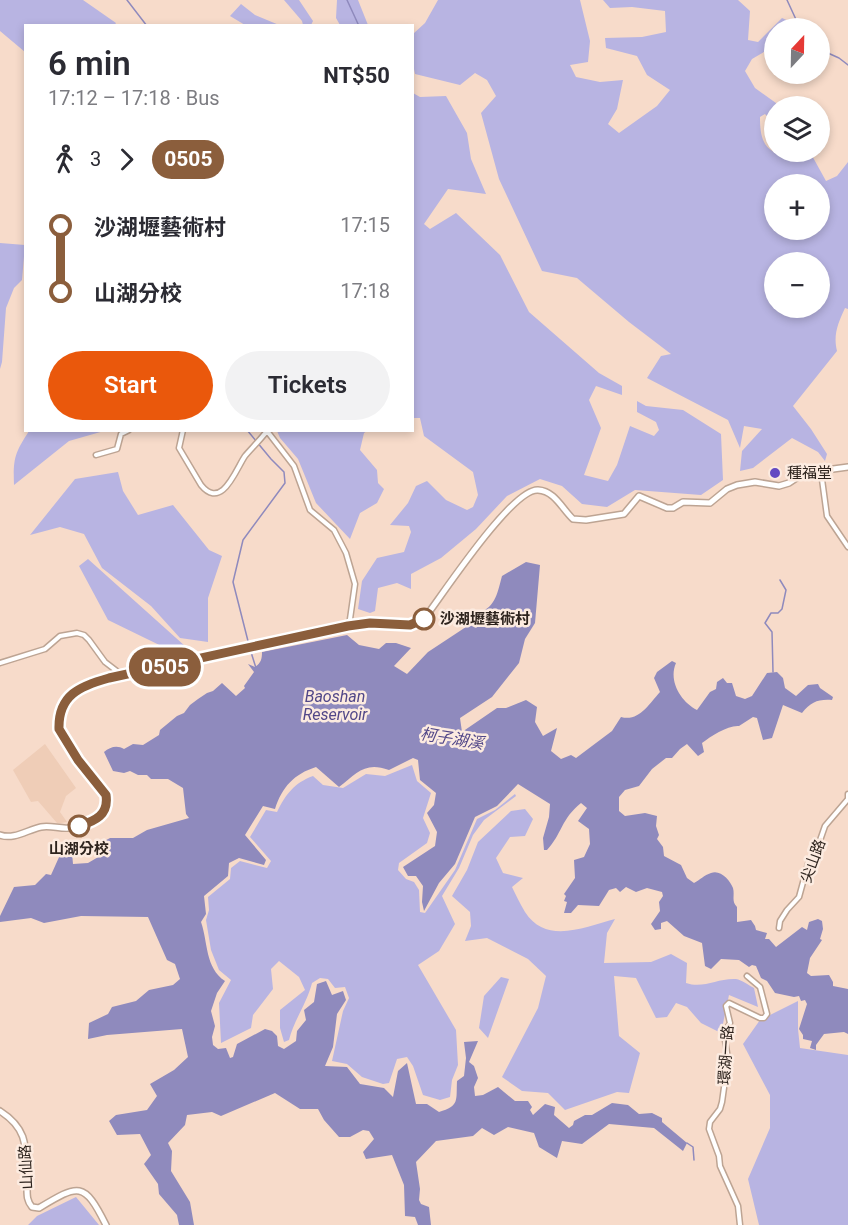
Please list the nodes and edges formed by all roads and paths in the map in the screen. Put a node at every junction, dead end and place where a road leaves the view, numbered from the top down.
1 (125, 432) edge
2 (183, 432) edge
3 (266, 432) edge
4 (268, 432) edge
5 (96, 455) dead end
6 (848, 467) edge
7 (821, 472) junction
8 (848, 547) edge
9 (348, 626) junction
10 (0, 663) edge
11 (124, 676) junction
12 (848, 794) edge
13 (0, 835) edge
14 (779, 928) dead end
15 (747, 976) dead end
16 (0, 1111) edge
17 (106, 1225) edge
18 (740, 1225) edge

1 - 5 street
2 - 3 street
4 - 9 street
6 - 7 street
7 - 8 street
7 - 9 street
9 - 11 street
10 - 11 street
11 - 13 street
12 - 14 street, 尖山路
15 - 18 street, 環湖一路
16 - 17 street, 山仙路

